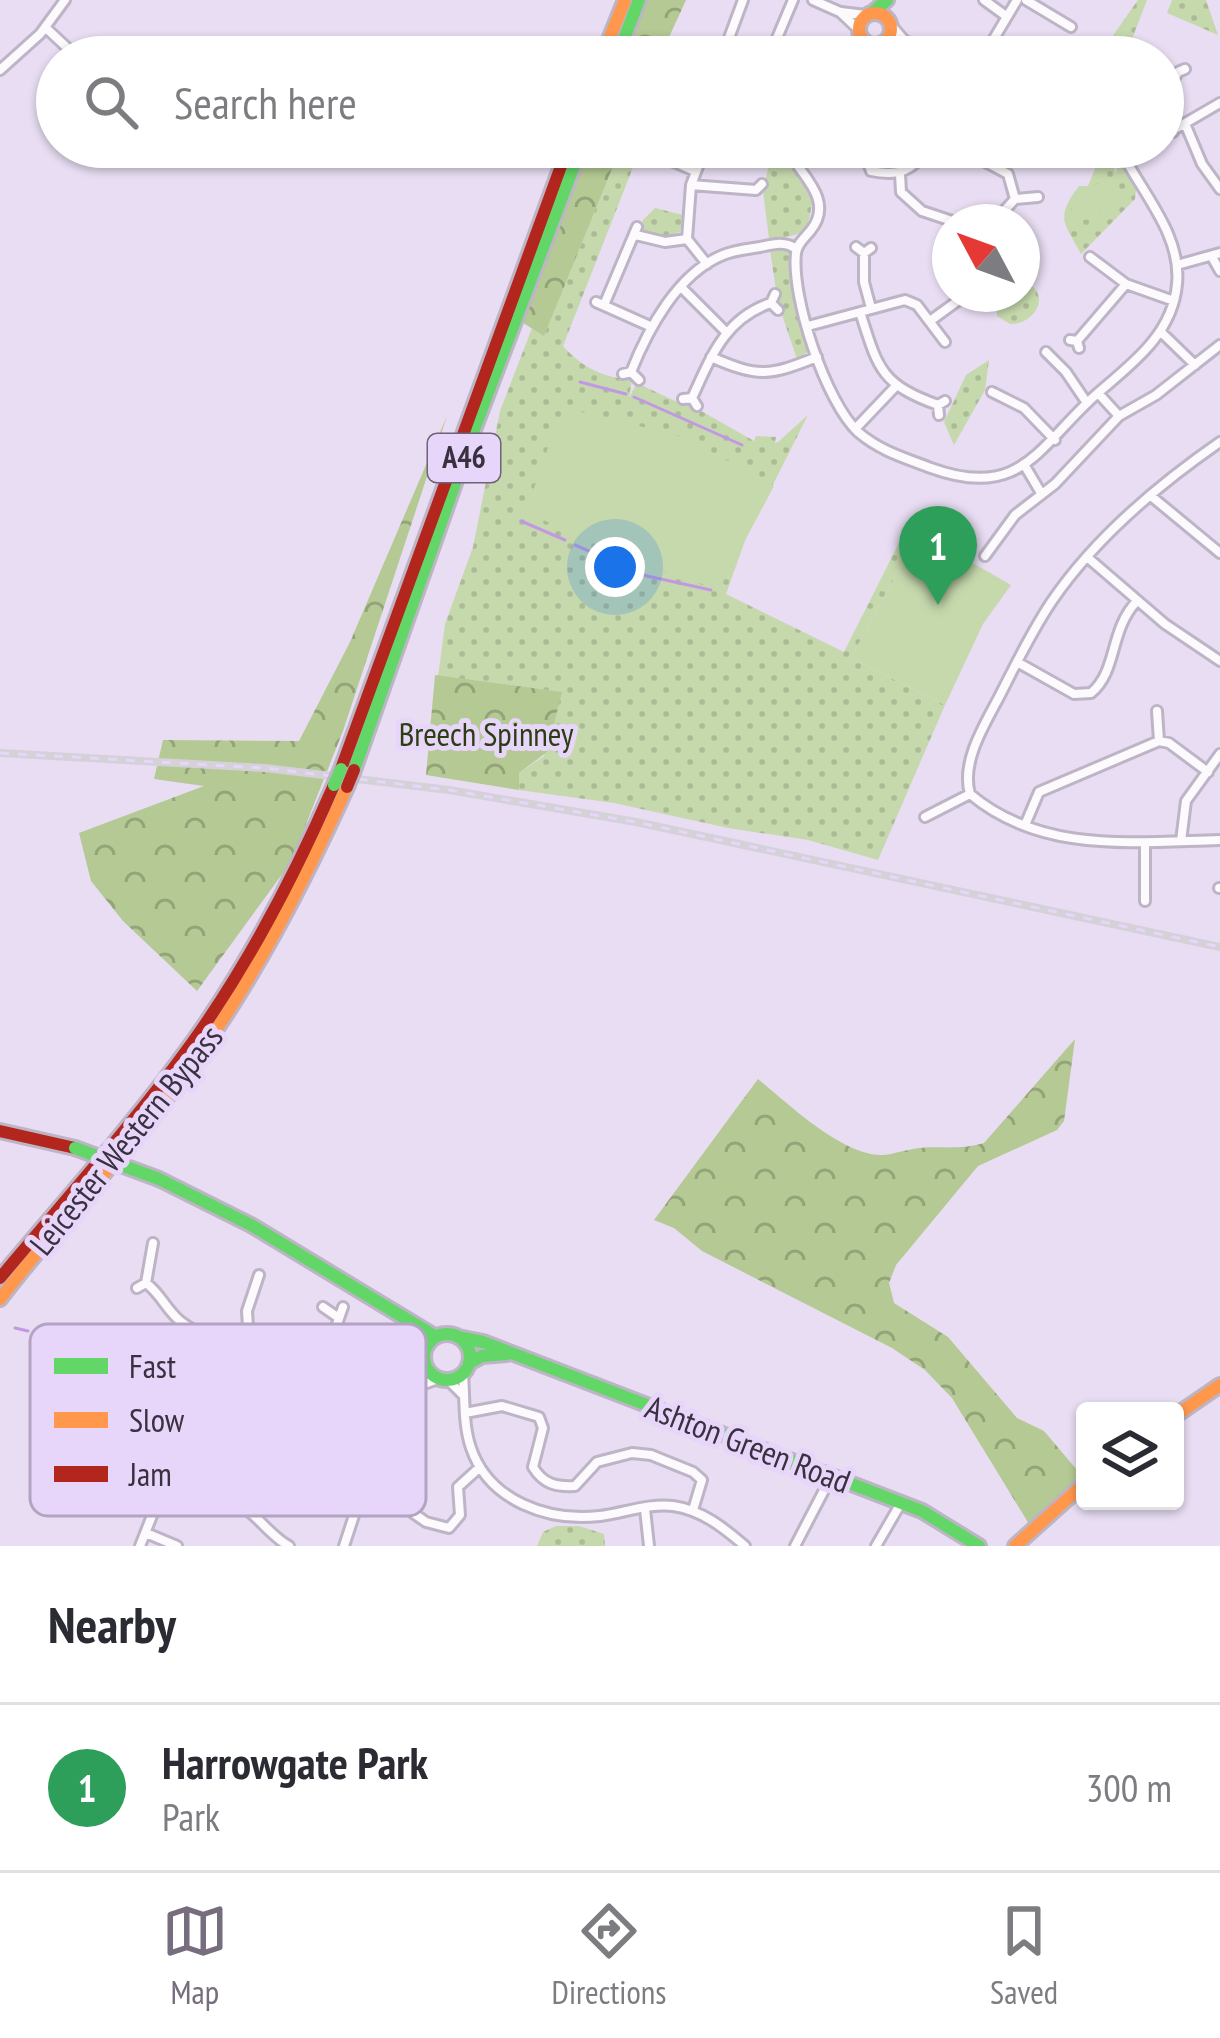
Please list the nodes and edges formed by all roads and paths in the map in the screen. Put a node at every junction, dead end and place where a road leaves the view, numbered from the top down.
1 (65, 0) edge
2 (625, 0) edge
3 (639, 0) edge
4 (742, 0) edge
5 (793, 0) edge
6 (813, 0) edge
7 (890, 0) edge
8 (984, 0) edge
9 (1022, 0) edge
10 (1045, 4) edge
11 (840, 12) junction
12 (869, 14) junction
13 (1006, 16) junction
14 (889, 22) junction
15 (1071, 27) dead end
16 (46, 28) junction
17 (859, 32) junction
18 (38, 36) edge
19 (55, 36) edge
20 (610, 36) edge
21 (625, 36) edge
22 (729, 36) edge
23 (778, 36) edge
24 (858, 36) edge
25 (862, 36) edge
26 (883, 36) edge
27 (901, 36) edge
28 (995, 36) edge
29 (36, 38) edge
30 (2, 74) edge
31 (1220, 103) edge
32 (1186, 126) joint
33 (561, 168) edge
34 (573, 168) edge
35 (690, 168) edge
36 (800, 168) edge
37 (871, 168) edge
38 (911, 168) edge
39 (997, 168) edge
40 (1136, 168) edge
41 (695, 170) joint
42 (900, 173) junction
43 (691, 185) junction
44 (759, 187) dead end
45 (1220, 189) edge
46 (1038, 197) dead end
47 (1015, 199) junction
48 (1010, 204) edge
49 (932, 214) edge
50 (687, 239) junction
51 (864, 249) dead end
52 (797, 250) junction
53 (1088, 255) dead end
54 (1216, 255) edge
55 (707, 264) junction
56 (1177, 265) junction
57 (1220, 271) edge
58 (1126, 284) junction
59 (682, 288) junction
60 (1174, 301) junction
61 (774, 302) dead end
62 (871, 308) junction
63 (860, 312) junction
64 (942, 312) edge
65 (930, 321) junction
66 (808, 326) junction
67 (652, 327) junction
68 (726, 332) junction
69 (1161, 332) junction
70 (945, 342) dead end
71 (1075, 343) dead end
72 (1220, 345) edge
73 (1046, 352) dead end
74 (817, 356) junction
75 (711, 357) junction
76 (1195, 365) junction
77 (631, 375) dead end
78 (896, 387) junction
79 (990, 392) dead end
80 (1098, 393) junction
81 (690, 401) dead end
82 (1087, 403) junction
83 (941, 407) dead end
84 (1119, 416) junction
85 (855, 429) junction
86 (1055, 440) junction
87 (1220, 442) edge
88 (1025, 466) junction
89 (1041, 493) junction
90 (1151, 496) junction
91 (1220, 553) edge
92 (985, 556) dead end
93 (1087, 557) junction
94 (1137, 601) junction
95 (1220, 661) edge
96 (1017, 662) junction
97 (1157, 710) dead end
98 (1159, 741) junction
99 (1220, 754) edge
100 (347, 770) junction
101 (1208, 772) junction
102 (341, 786) junction
103 (970, 794) junction
104 (923, 818) dead end
105 (1025, 825) junction
106 (1220, 840) edge
107 (1181, 841) junction
108 (1145, 842) junction
109 (1156, 892) dead end
110 (0, 1131) edge
111 (153, 1243) dead end
112 (259, 1275) dead end
113 (0, 1278) edge
114 (0, 1299) edge
115 (323, 1307) dead end
116 (399, 1318) junction
117 (188, 1324) edge
118 (248, 1324) edge
119 (337, 1324) edge
120 (403, 1324) edge
121 (411, 1324) edge
122 (426, 1332) edge
123 (436, 1337) junction
124 (458, 1337) junction
125 (510, 1354) junction
126 (426, 1356) edge
127 (426, 1361) edge
128 (455, 1374) junction
129 (426, 1385) edge
130 (1220, 1385) edge
131 (1184, 1410) edge
132 (465, 1413) junction
133 (480, 1467) junction
134 (831, 1477) junction
135 (1076, 1492) edge
136 (901, 1503) junction
137 (645, 1509) junction
138 (693, 1510) junction
139 (152, 1516) edge
140 (255, 1516) edge
141 (354, 1516) edge
142 (409, 1516) edge
143 (1036, 1531) junction
144 (146, 1533) junction
145 (140, 1546) edge
146 (177, 1546) edge
147 (289, 1546) edge
148 (344, 1546) edge
149 (649, 1546) edge
150 (746, 1546) edge
151 (795, 1546) edge
152 (876, 1546) edge
153 (980, 1546) edge
154 (1015, 1546) edge
155 (1026, 1546) edge

1 - 16 street
2 - 20 main road
3 - 21 main road
4 - 22 street
5 - 23 street
6 - 11 street
7 - 12 main road
7 - 14 main road
8 - 13 street
9 - 10 street
9 - 13 street
10 - 15 street
11 - 12 street
11 - 17 street
12 - 14 main road
12 - 17 main road
13 - 28 street
14 - 26 main road
14 - 27 street
16 - 18 street
16 - 19 street
17 - 24 street
17 - 25 main road
29 - 30 street
31 - 32 street
32 - 45 street
33 - 100 main road, A46
34 - 100 main road, A46
35 - 41 street
36 - 52 street
37 - 42 street
38 - 42 street
39 - 47 street
40 - 56 street
41 - 43 street
42 - 49 street
43 - 44 street
43 - 50 street
46 - 47 street
47 - 48 street
50 - 55 street
50 - 67 street
51 - 62 street
52 - 55 street
52 - 66 street
53 - 58 street
54 - 56 street
54 - 57 street
55 - 59 street
56 - 60 street
58 - 60 street
58 - 71 street
59 - 67 street
59 - 68 street
60 - 69 street
61 - 68 street
62 - 63 street
62 - 65 street
63 - 66 street
63 - 78 street
64 - 65 street
65 - 70 street
66 - 74 street
67 - 77 street
68 - 75 street
69 - 76 street
69 - 80 street
72 - 76 street
73 - 82 street
74 - 75 street
74 - 85 street
75 - 81 street
76 - 84 street
78 - 83 street
78 - 85 street
79 - 86 street
80 - 82 street
80 - 84 street
82 - 86 street
84 - 89 street
85 - 88 street
86 - 88 street
87 - 90 street
88 - 89 street
89 - 92 street
90 - 91 street
90 - 93 street
93 - 94 street
93 - 96 street
94 - 95 street
94 - 96 street
96 - 103 street
97 - 98 street
98 - 101 street
98 - 105 street
99 - 101 street
100 - 102 main road, A46, bridge
101 - 107 street
102 - 113 main road, Leicester Western Bypass / A46
102 - 114 main road, Leicester Western Bypass / A46
103 - 104 street
103 - 105 street
105 - 108 street
106 - 107 street
107 - 108 street
108 - 109 street
110 - 116 main road, Ashton Green Road, bridge
111 - 117 street
112 - 118 street
115 - 119 street
116 - 120 main road, Ashton Green Road
116 - 121 main road, Ashton Green Road
122 - 123 main road, Ashton Green Road
123 - 124 main road, Ashton Green Road
123 - 126 main road
124 - 125 main road, Ashton Green Road
124 - 128 main road
125 - 128 main road
125 - 134 main road, Ashton Green Road
127 - 128 main road, Ashton Green Road
128 - 129 street
128 - 132 street
130 - 131 main road
132 - 133 street
132 - 138 street
133 - 137 street
133 - 142 street
134 - 136 main road, Ashton Green Road
134 - 151 street
135 - 143 main road
136 - 152 street
136 - 153 main road, Ashton Green Road
137 - 138 street
137 - 149 street
138 - 150 street
139 - 144 street
140 - 147 street
141 - 148 street
143 - 154 main road
143 - 155 main road
144 - 145 street
144 - 146 street

